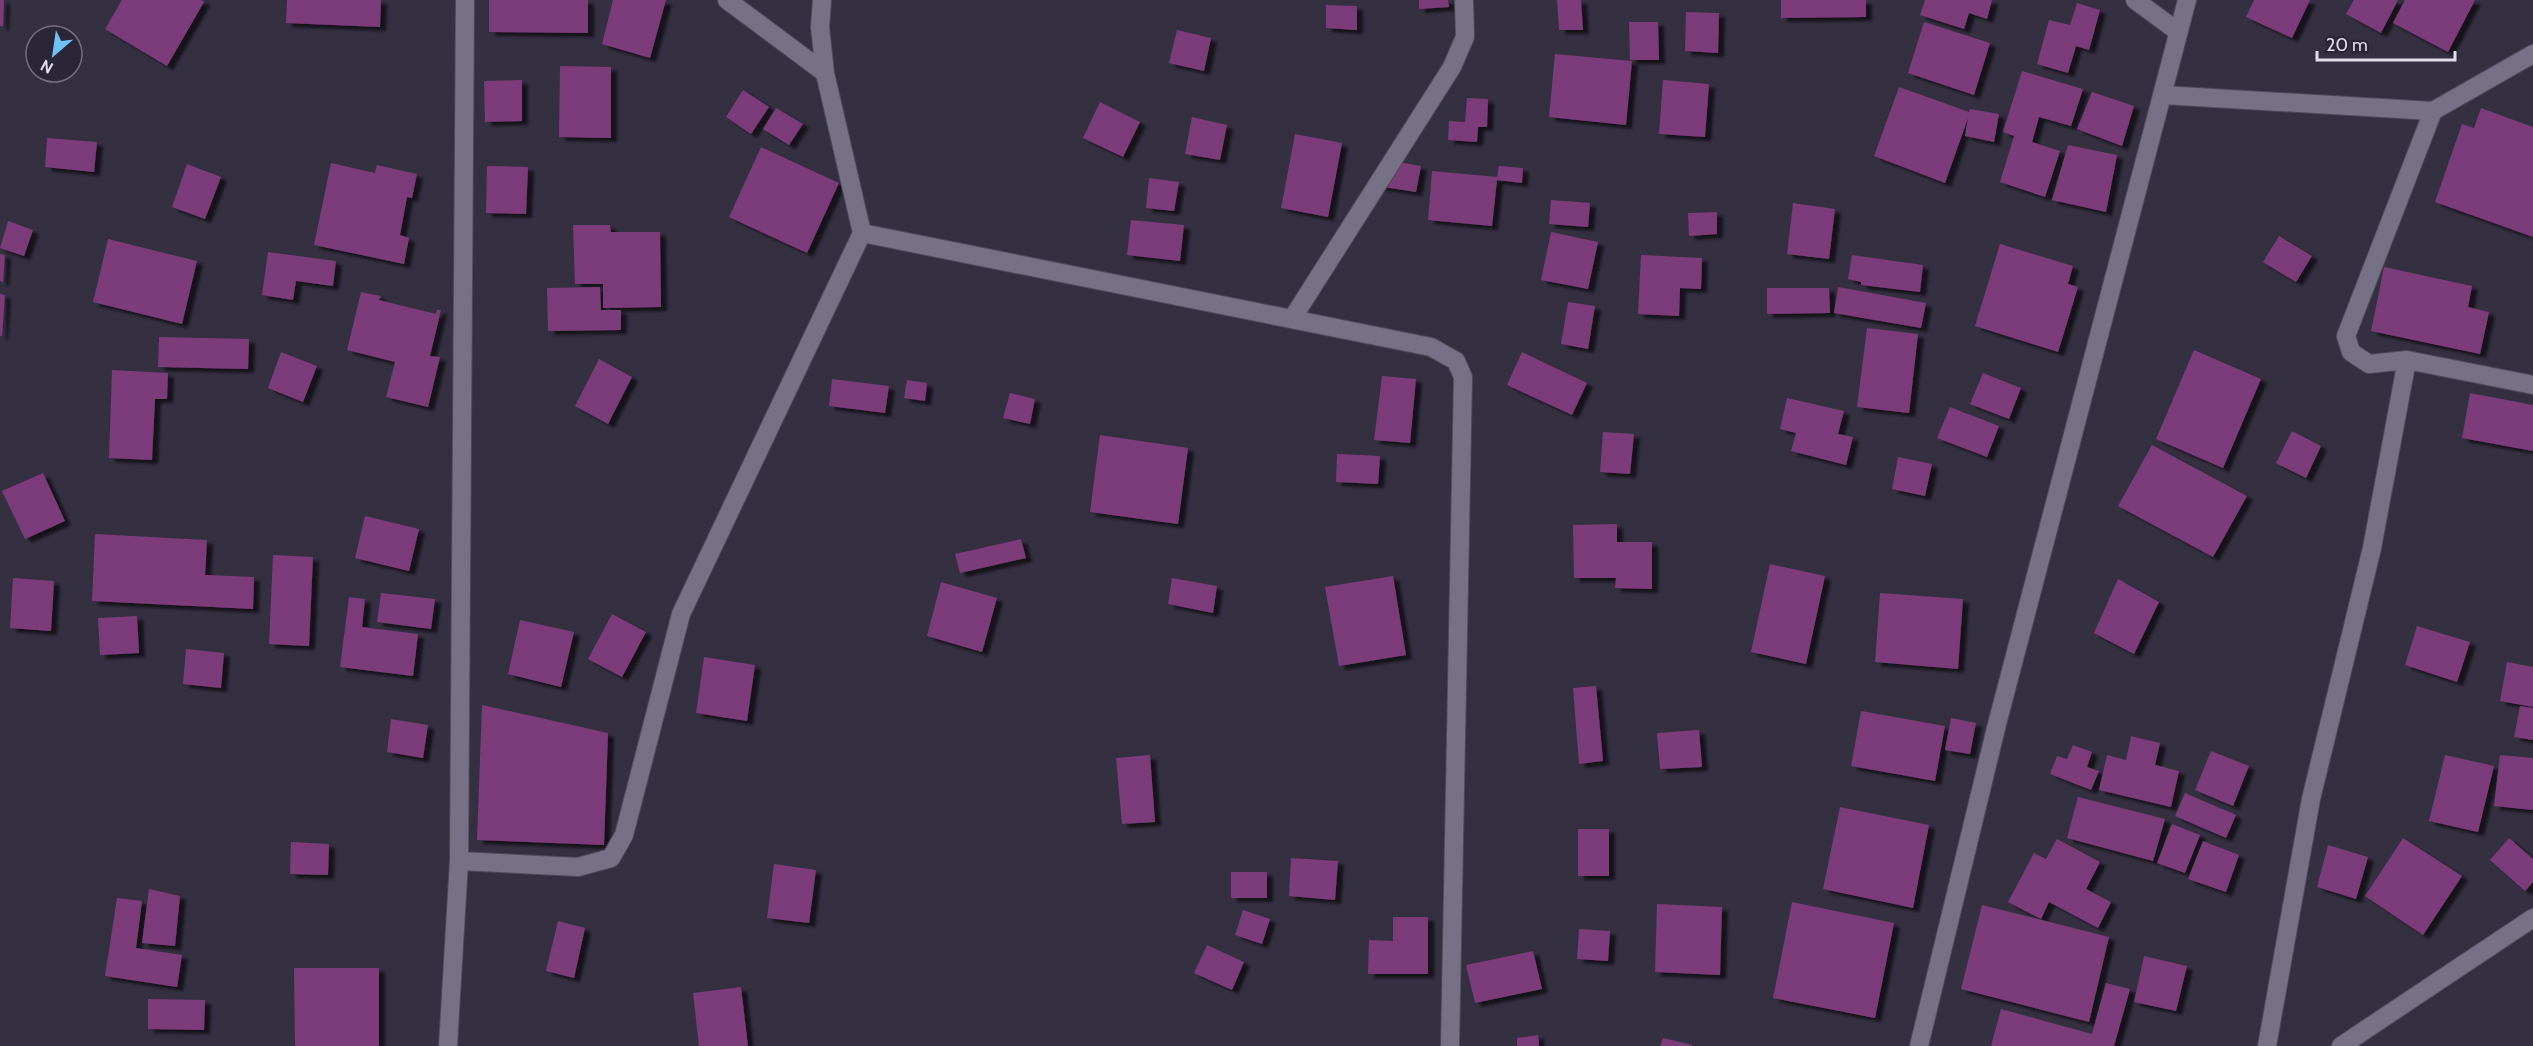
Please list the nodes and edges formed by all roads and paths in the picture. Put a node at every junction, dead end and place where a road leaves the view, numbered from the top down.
1 (465, 0) edge
2 (727, 0) edge
3 (822, 0) edge
4 (1464, 0) edge
5 (2135, 0) edge
6 (2187, 0) edge
7 (2177, 31) junction
8 (2533, 54) edge
9 (825, 73) junction
10 (2163, 95) junction
11 (2433, 111) junction
12 (862, 233) junction
13 (1292, 319) junction
14 (2407, 360) junction
15 (2533, 385) edge
16 (459, 861) junction
17 (2533, 918) edge
18 (448, 1046) edge
19 (1450, 1046) edge
20 (1918, 1046) edge
21 (2267, 1046) edge
22 (2341, 1046) edge

1 - 16 street
2 - 9 street
3 - 9 street
4 - 13 street
5 - 7 street
6 - 7 street
7 - 10 street
8 - 11 street
9 - 12 street
10 - 11 street
10 - 20 street
11 - 14 street
12 - 13 street
12 - 16 street
13 - 19 street
14 - 15 street
14 - 21 street
16 - 18 street
17 - 22 street

